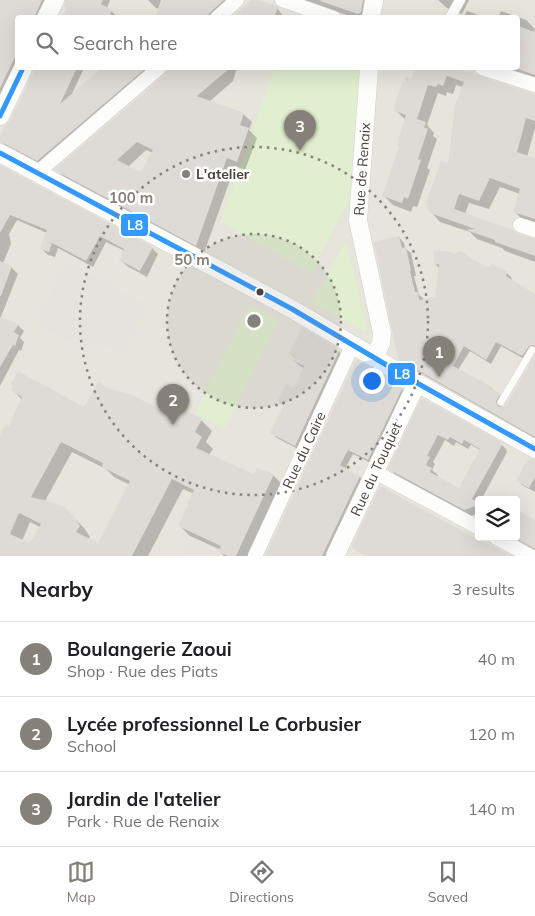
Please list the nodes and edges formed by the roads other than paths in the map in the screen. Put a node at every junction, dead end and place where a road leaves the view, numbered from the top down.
1 (55, 0) edge
2 (237, 0) edge
3 (282, 0) edge
4 (374, 0) edge
5 (460, 0) edge
6 (48, 15) edge
7 (220, 15) edge
8 (325, 15) edge
9 (372, 15) edge
10 (452, 15) edge
11 (22, 70) edge
12 (157, 70) edge
13 (369, 70) edge
14 (488, 70) edge
15 (535, 85) edge
16 (0, 116) edge
17 (0, 153) edge
18 (37, 173) junction
19 (352, 344) junction
20 (532, 350) dead end
21 (375, 357) junction
22 (417, 383) junction
23 (501, 402) dead end
24 (535, 449) edge
25 (374, 472) junction
26 (475, 526) edge
27 (502, 541) edge
28 (339, 555) edge
29 (255, 556) edge
30 (530, 556) edge

1 - 6 street
2 - 7 street
3 - 8 street
4 - 9 street
5 - 10 street
11 - 16 street
12 - 18 street
13 - 21 street, Rue de Renaix
14 - 15 street
17 - 18 street
18 - 19 street
19 - 21 street
19 - 29 street, Rue du Caire
20 - 23 lane
21 - 22 street
22 - 24 street
22 - 25 street, Rue du Touquet
25 - 26 street
25 - 28 street, Rue du Touquet
27 - 30 street

